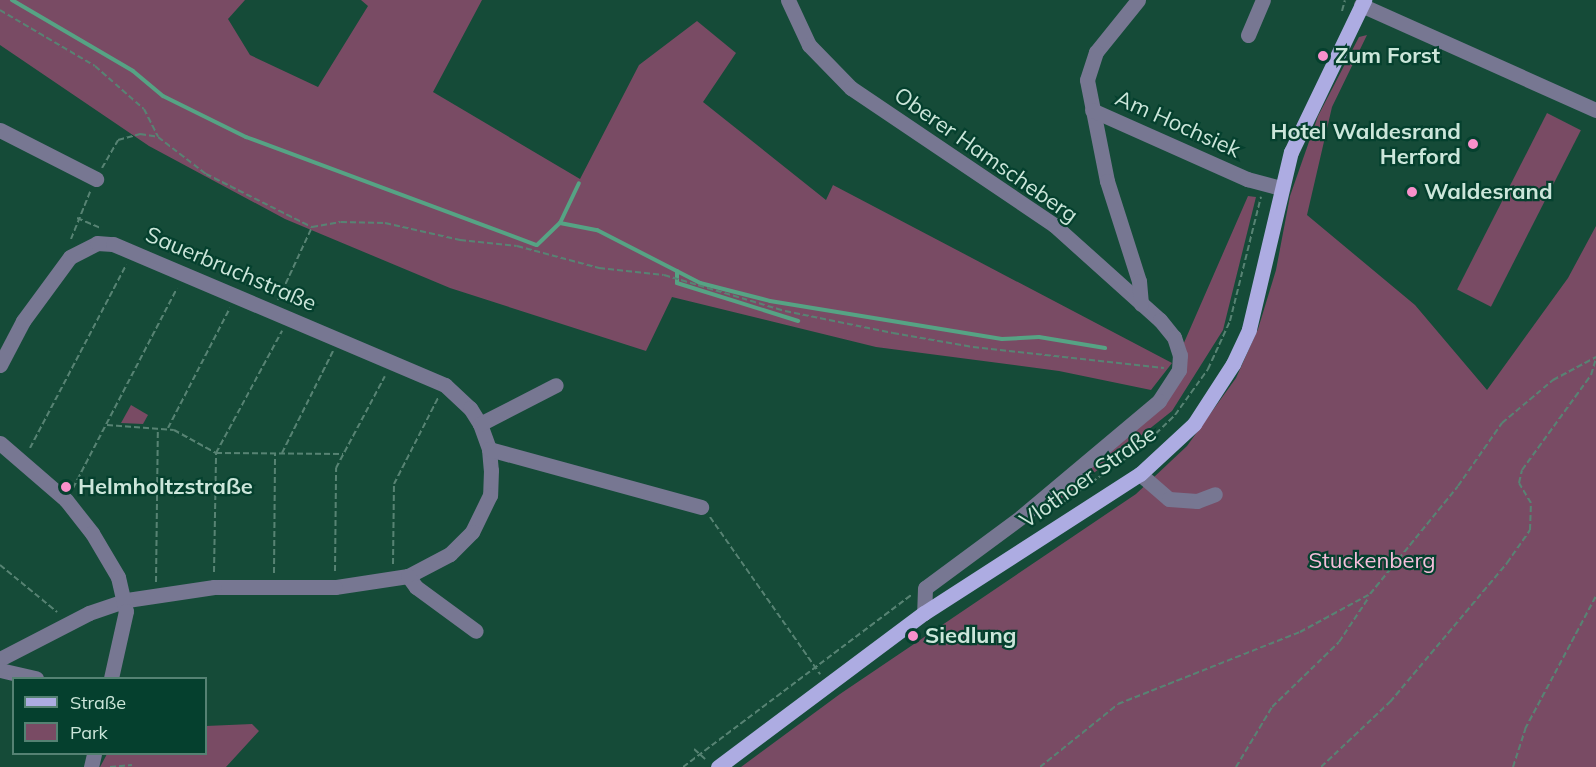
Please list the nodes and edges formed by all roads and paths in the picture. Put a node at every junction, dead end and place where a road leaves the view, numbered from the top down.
1 (788, 0) edge
2 (1138, 0) edge
3 (1263, 0) edge
4 (1345, 0) edge
5 (1362, 3) edge
6 (0, 10) edge
7 (1340, 17) dead end
8 (1248, 35) dead end
9 (1092, 110) junction
10 (1596, 110) edge
11 (0, 130) edge
12 (158, 137) junction
13 (96, 179) junction
14 (1273, 186) junction
15 (312, 227) junction
16 (134, 252) junction
17 (70, 257) junction
18 (185, 273) junction
19 (237, 295) junction
20 (1141, 304) junction
21 (273, 310) junction
22 (289, 317) junction
23 (340, 338) junction
24 (1596, 358) edge
25 (393, 360) junction
26 (0, 365) edge
27 (1179, 370) junction
28 (445, 385) junction
29 (556, 385) dead end
30 (480, 424) junction
31 (107, 425) junction
32 (158, 429) junction
33 (167, 429) junction
34 (0, 443) edge
35 (489, 448) junction
36 (216, 453) junction
37 (275, 453) junction
38 (282, 453) junction
39 (343, 454) junction
40 (23, 460) junction
41 (1140, 474) junction
42 (1215, 494) dead end
43 (66, 500) junction
44 (1055, 506) dead end
45 (701, 507) joint
46 (0, 565) edge
47 (400, 578) junction
48 (214, 587) junction
49 (334, 587) junction
50 (274, 588) junction
51 (925, 588) junction
52 (1370, 594) junction
53 (156, 595) junction
54 (1596, 596) edge
55 (127, 600) junction
56 (924, 613) junction
57 (68, 623) junction
58 (476, 632) dead end
59 (0, 659) edge
60 (816, 667) junction
61 (0, 670) edge
62 (32, 677) edge
63 (111, 677) edge
64 (694, 749) dead end
65 (701, 754) junction
66 (132, 765) dead end
67 (110, 767) edge
68 (683, 767) edge
69 (718, 767) edge
70 (1040, 767) edge
71 (1236, 767) edge
72 (1321, 767) edge
73 (1513, 767) edge

1 - 20 street, Oberer Hamscheberg
2 - 9 street, Am Hochsiek
3 - 8 street
4 - 7 path
5 - 10 street
5 - 14 main road, Vlothoer Straße
6 - 12 path
9 - 14 street, Am Hochsiek
9 - 20 street, Am Hochsiek
11 - 13 street
12 - 13 path
12 - 15 path
13 - 17 path
14 - 41 main road, Vlothoer Straße
14 - 44 path
15 - 21 path
15 - 27 path
16 - 17 street, Sauerbruchstraße
16 - 18 street, Sauerbruchstraße
16 - 40 path
17 - 26 street, Sauerbruchstraße
18 - 19 street, Sauerbruchstraße
18 - 31 path
19 - 21 street, Sauerbruchstraße
19 - 33 path
20 - 27 street, Oberer Hamscheberg
21 - 22 street, Sauerbruchstraße
22 - 23 street, Sauerbruchstraße
22 - 36 path
23 - 25 street, Sauerbruchstraße
23 - 38 path
24 - 52 path
24 - 72 path
25 - 28 street, Sauerbruchstraße
25 - 39 path
27 - 51 street
28 - 30 street, Sauerbruchstraße
28 - 47 path
29 - 30 street
30 - 35 street, Sauerbruchstraße
31 - 32 path
31 - 43 path
32 - 33 path
32 - 53 path
33 - 36 path
34 - 40 street
35 - 45 street
35 - 47 street, Sauerbruchstraße
36 - 37 path
36 - 48 path
37 - 38 path
37 - 50 path
38 - 39 path
39 - 49 path
40 - 43 street
41 - 42 street
41 - 56 main road, Vlothoer Straße
43 - 55 street
45 - 60 path
46 - 57 path
47 - 49 street, Sauerbruchstraße
47 - 58 street
48 - 50 street, Sauerbruchstraße
48 - 53 street, Sauerbruchstraße
49 - 50 street, Sauerbruchstraße
51 - 56 street
51 - 60 path
52 - 70 path
52 - 71 path
53 - 55 street, Sauerbruchstraße
54 - 73 path
55 - 57 street, Sauerbruchstraße
55 - 63 street
56 - 69 main road, Vlothoer Straße
57 - 59 street, Sauerbruchstraße
60 - 65 path
61 - 62 street
64 - 65 path
65 - 68 path
66 - 67 path

